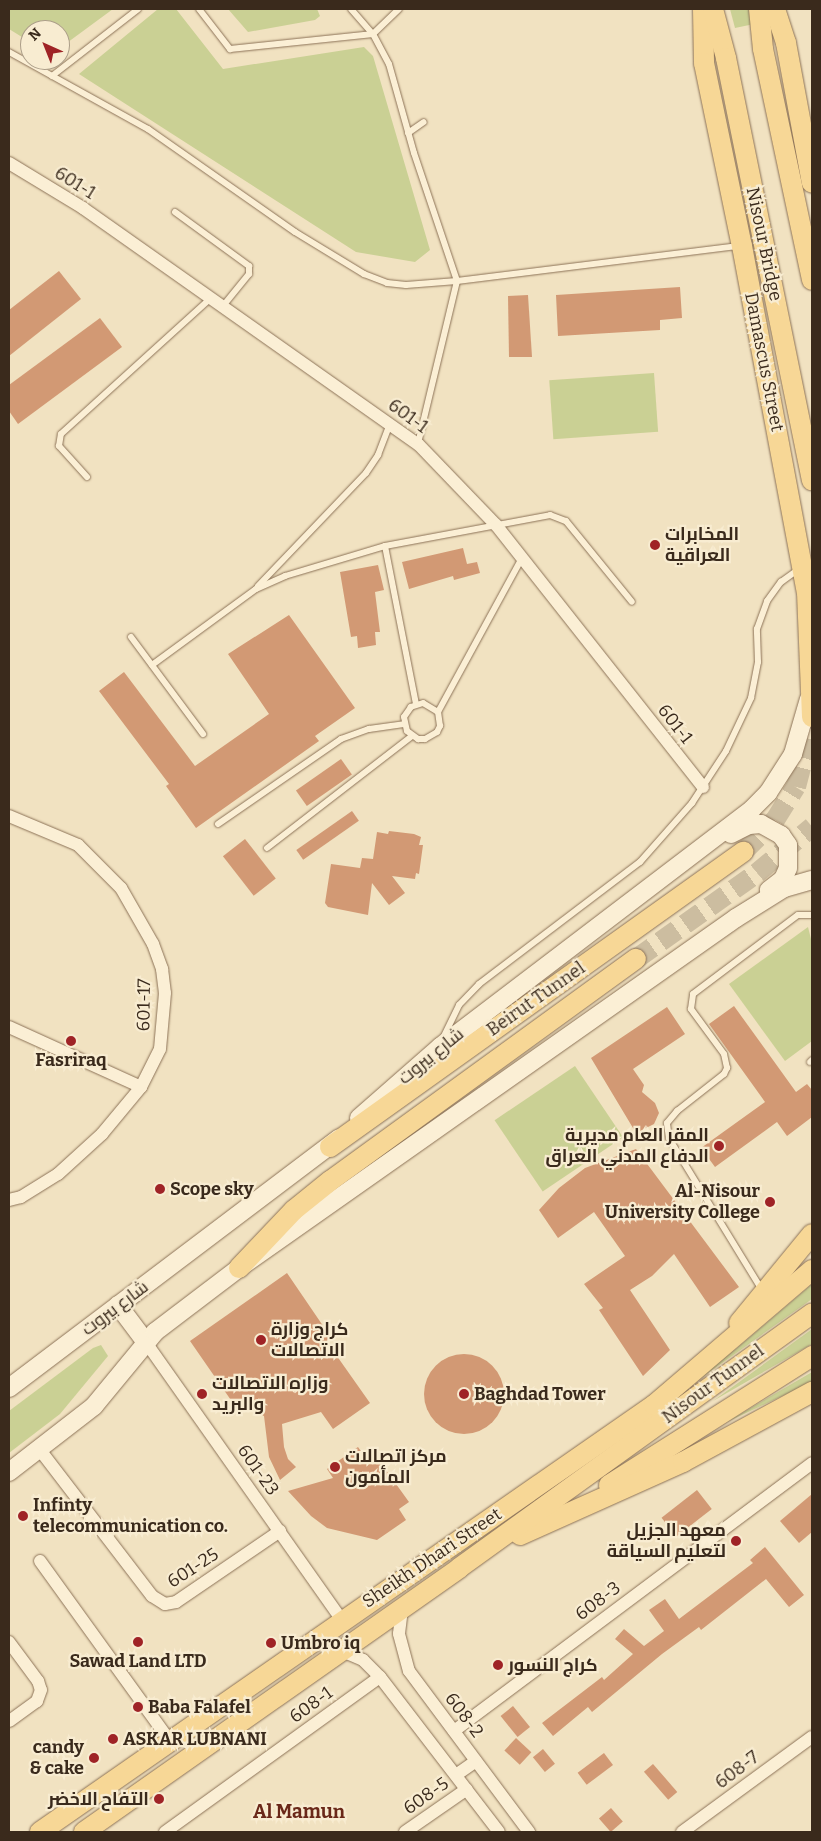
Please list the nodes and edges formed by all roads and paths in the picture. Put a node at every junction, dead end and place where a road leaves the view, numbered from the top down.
1 (138, 9) edge
2 (199, 9) edge
3 (352, 9) edge
4 (399, 9) edge
5 (703, 9) edge
6 (713, 9) edge
7 (759, 9) edge
8 (775, 9) edge
9 (374, 34) junction
10 (9, 52) edge
11 (52, 76) junction
12 (424, 122) dead end
13 (408, 133) junction
14 (9, 163) edge
15 (812, 183) edge
16 (175, 212) dead end
17 (742, 246) junction
18 (812, 280) edge
19 (457, 281) junction
20 (211, 298) junction
21 (223, 306) junction
22 (390, 424) junction
23 (418, 444) junction
24 (87, 477) dead end
25 (812, 480) edge
26 (496, 525) junction
27 (386, 546) junction
28 (522, 558) junction
29 (802, 567) junction
30 (256, 589) junction
31 (632, 602) dead end
32 (131, 637) dead end
33 (152, 665) junction
34 (810, 692) junction
35 (416, 704) junction
36 (438, 712) junction
37 (812, 717) edge
38 (404, 724) junction
39 (203, 734) dead end
40 (412, 736) junction
41 (703, 788) junction
42 (9, 816) edge
43 (218, 824) dead end
44 (707, 846) junction
45 (267, 848) dead end
46 (743, 852) tunnel mouth
47 (812, 880) edge
48 (812, 915) edge
49 (736, 918) junction
50 (636, 959) tunnel mouth
51 (9, 1027) edge
52 (440, 1047) junction
53 (141, 1087) junction
54 (330, 1147) junction
55 (9, 1200) edge
56 (812, 1234) edge
57 (239, 1268) junction
58 (812, 1270) edge
59 (763, 1293) junction
60 (118, 1305) junction
61 (812, 1314) edge
62 (145, 1341) junction
63 (812, 1356) edge
64 (693, 1375) junction
65 (9, 1388) edge
66 (812, 1392) edge
67 (40, 1450) junction
68 (614, 1455) joint
69 (812, 1463) edge
70 (9, 1472) edge
71 (560, 1515) junction
72 (280, 1531) junction
73 (40, 1561) dead end
74 (459, 1568) junction
75 (402, 1609) junction
76 (342, 1620) junction
77 (9, 1642) edge
78 (342, 1651) junction
79 (380, 1677) junction
80 (9, 1721) edge
81 (454, 1731) junction
82 (812, 1737) edge
83 (170, 1741) junction
84 (476, 1761) junction
85 (456, 1775) junction
86 (467, 1789) junction
87 (92, 1829) edge
88 (40, 1832) edge
89 (165, 1832) edge
90 (406, 1832) edge
91 (499, 1832) edge
92 (529, 1832) edge
93 (682, 1832) edge

1 - 11 lane
2 - 9 lane
3 - 9 lane
4 - 9 lane
5 - 17 main road, Damascus Street
6 - 25 main road, Nisour Bridge
7 - 18 main road
8 - 15 main road
9 - 13 lane
10 - 11 lane
11 - 19 lane
12 - 13 lane
13 - 19 lane
14 - 20 street, 601-1
16 - 21 lane
17 - 19 lane
17 - 29 main road, Damascus Street
19 - 23 lane
20 - 21 street, 601-1
20 - 24 lane
21 - 22 street, 601-1
22 - 23 street, 601-1
22 - 30 lane
23 - 26 street, 601-1
26 - 27 lane
26 - 28 street, 601-1
26 - 31 lane
27 - 30 lane
27 - 35 lane
28 - 36 lane
28 - 41 street, 601-1
29 - 34 main road, Damascus Street
29 - 41 lane
30 - 33 lane
32 - 33 lane
33 - 39 lane
34 - 37 main road, Damascus Street
34 - 44 main road, شارع بيروت
35 - 36 lane
35 - 38 lane
36 - 40 lane
38 - 40 lane
38 - 43 lane
40 - 45 lane
41 - 52 lane
42 - 53 street, 601-17
44 - 49 main road
44 - 52 main road, شارع بيروت
46 - 54 main road, Beirut Tunnel
47 - 49 main road
48 - 59 lane
49 - 57 main road
50 - 57 main road, Beirut Tunnel
51 - 53 street
52 - 54 main road, شارع بيروت
53 - 55 street, 601-17
54 - 60 main road, شارع بيروت
56 - 59 main road
57 - 62 main road
58 - 64 main road, Sheikh Dhari Street
59 - 64 main road
60 - 62 main road
60 - 65 main road, شارع بيروت
61 - 68 main road, Nisour Tunnel
62 - 67 main road
62 - 72 street, 601-23
63 - 71 main road
64 - 76 main road, Sheikh Dhari Street
66 - 71 main road, Sheikh Dhari Street
67 - 70 main road
67 - 72 street, 601-25
68 - 74 main road, Sheikh Dhari Street
69 - 81 street, 608-3
71 - 74 main road, Sheikh Dhari Street
72 - 76 street, 601-23
73 - 83 street
74 - 75 main road, Sheikh Dhari Street
75 - 78 main road, Sheikh Dhari Street
75 - 81 street, 608-2
76 - 83 main road, Sheikh Dhari Street
77 - 80 street
78 - 79 street
78 - 87 main road, Sheikh Dhari Street
79 - 85 street
79 - 89 street, 608-1
81 - 84 street, 608-2
82 - 93 street, 608-7
83 - 88 main road, Sheikh Dhari Street
84 - 85 street
84 - 92 street, 608-2
85 - 86 street
86 - 90 street, 608-5
86 - 91 street

